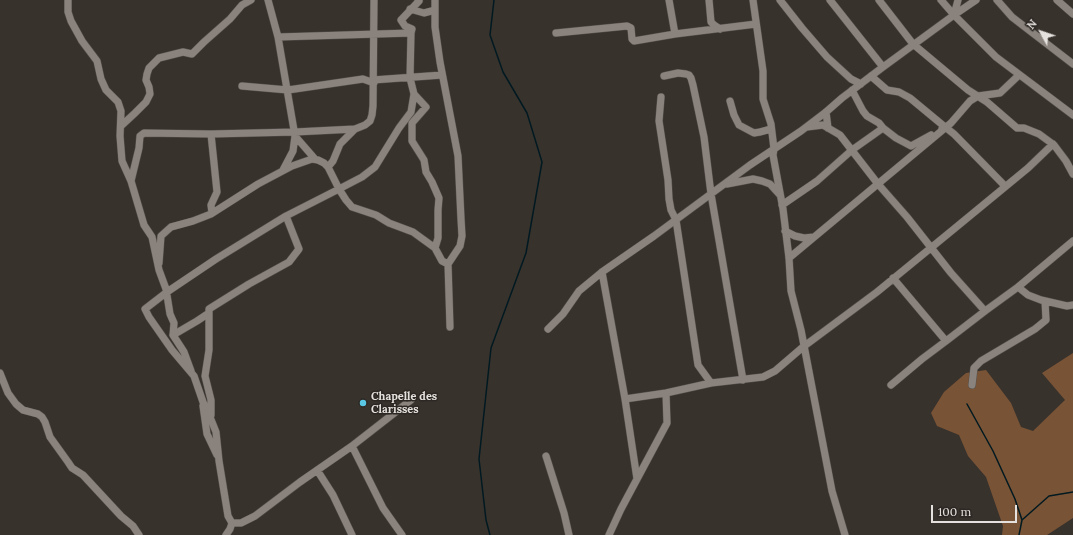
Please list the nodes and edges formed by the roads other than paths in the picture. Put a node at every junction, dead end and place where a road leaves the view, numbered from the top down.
1 (68, 0) edge
2 (251, 0) edge
3 (268, 0) edge
4 (374, 0) edge
5 (418, 0) edge
6 (435, 0) edge
7 (669, 0) edge
8 (708, 0) edge
9 (753, 0) edge
10 (780, 0) edge
11 (830, 0) edge
12 (879, 0) edge
13 (941, 0) edge
14 (958, 0) edge
15 (976, 0) edge
16 (997, 0) edge
17 (1057, 0) edge
18 (410, 10) junction
19 (435, 10) junction
20 (1073, 14) edge
21 (954, 15) junction
22 (756, 24) junction
23 (720, 29) junction
24 (411, 33) junction
25 (556, 33) dead end
26 (374, 34) junction
27 (675, 34) junction
28 (278, 37) junction
29 (913, 44) junction
30 (1073, 64) edge
31 (883, 67) junction
32 (442, 75) junction
33 (664, 76) dead end
34 (871, 76) junction
35 (1019, 76) junction
36 (410, 78) junction
37 (374, 82) junction
38 (861, 84) junction
39 (242, 86) dead end
40 (288, 90) junction
41 (852, 90) junction
42 (414, 94) junction
43 (978, 96) junction
44 (661, 97) dead end
45 (730, 101) dead end
46 (826, 112) junction
47 (1073, 115) edge
48 (120, 126) junction
49 (807, 127) junction
50 (945, 127) junction
51 (828, 128) junction
52 (883, 128) junction
53 (355, 129) junction
54 (771, 129) junction
55 (211, 134) junction
56 (295, 134) junction
57 (1053, 144) junction
58 (774, 149) junction
59 (852, 150) junction
60 (315, 158) junction
61 (328, 166) junction
62 (282, 172) junction
63 (1073, 174) edge
64 (131, 181) junction
65 (725, 184) junction
66 (878, 184) junction
67 (1005, 186) junction
68 (339, 189) junction
69 (711, 194) junction
70 (781, 196) junction
71 (782, 204) junction
72 (212, 213) junction
73 (286, 216) junction
74 (676, 220) junction
75 (786, 231) junction
76 (814, 237) junction
77 (1073, 242) edge
78 (932, 247) junction
79 (436, 248) junction
80 (789, 258) junction
81 (159, 263) junction
82 (448, 264) junction
83 (602, 272) junction
84 (893, 278) junction
85 (1018, 287) junction
86 (167, 292) junction
87 (1045, 301) junction
88 (1073, 305) edge
89 (209, 309) junction
90 (985, 311) junction
91 (450, 327) dead end
92 (548, 329) dead end
93 (173, 334) junction
94 (946, 342) junction
95 (803, 346) junction
96 (0, 373) edge
97 (194, 376) junction
98 (744, 380) junction
99 (711, 383) junction
100 (891, 385) dead end
101 (972, 385) dead end
102 (666, 393) junction
103 (202, 398) junction
104 (625, 399) junction
105 (411, 400) dead end
106 (210, 417) junction
107 (352, 446) junction
108 (546, 456) dead end
109 (219, 458) junction
110 (317, 470) junction
111 (637, 479) junction
112 (232, 523) junction
113 (139, 535) edge
114 (226, 535) edge
115 (352, 535) edge
116 (402, 535) edge
117 (569, 535) edge
118 (609, 535) edge
119 (845, 535) edge

1 - 48 street
2 - 48 street
3 - 28 street
4 - 26 street
5 - 18 street
6 - 19 street
7 - 27 street
8 - 23 street
9 - 22 street
10 - 38 street
11 - 31 street
12 - 29 street
13 - 21 street
14 - 21 street
15 - 21 street
16 - 30 street
17 - 20 street
18 - 19 street
18 - 24 street
19 - 32 street
21 - 29 street
21 - 35 street
22 - 23 street
22 - 54 street
23 - 27 street
24 - 26 street
24 - 36 street
25 - 27 street
26 - 28 street
26 - 37 street
28 - 40 street
29 - 31 street
29 - 43 street
31 - 34 street
32 - 36 street
32 - 82 street
33 - 69 street
34 - 38 street
34 - 50 street
35 - 43 street
35 - 47 street
36 - 37 street
36 - 42 street
37 - 40 street
37 - 53 street
38 - 41 street
39 - 40 street
40 - 56 street
41 - 46 street
41 - 52 street
42 - 68 street
42 - 79 street
43 - 50 street
43 - 57 street
44 - 74 street
45 - 54 street
46 - 49 street
46 - 51 street
48 - 64 street
49 - 51 street
49 - 58 street
50 - 52 street
50 - 66 street
50 - 67 street
51 - 59 street
52 - 59 street
53 - 56 street
53 - 61 street
54 - 58 street
55 - 56 street
55 - 64 street
55 - 72 street
56 - 60 street
56 - 62 street
57 - 63 street
57 - 67 street
58 - 65 street
58 - 70 street
59 - 66 street
59 - 71 street
60 - 61 street
60 - 62 street
61 - 68 street
62 - 72 street
64 - 81 street
65 - 69 street
65 - 70 street
66 - 76 street
66 - 78 street
67 - 78 street
68 - 73 street
68 - 79 street
69 - 74 street
69 - 98 street
70 - 71 street
71 - 75 street
72 - 81 street
73 - 86 street
73 - 89 street
74 - 83 street
74 - 99 street
75 - 76 street
75 - 80 street
76 - 80 street
77 - 85 street
78 - 84 street
78 - 90 street
79 - 82 street
80 - 95 street
81 - 86 street
82 - 91 street
83 - 92 street
83 - 104 street
84 - 94 street
84 - 95 street
85 - 87 street
85 - 90 street
86 - 93 street
86 - 97 street
87 - 88 street
87 - 101 street
89 - 93 street
89 - 106 street
90 - 94 street
93 - 97 street
94 - 100 street
95 - 98 street
95 - 119 street
96 - 113 street
97 - 103 street
98 - 99 street
99 - 102 street
102 - 104 street
102 - 111 street
103 - 106 street
103 - 109 street
104 - 111 street
105 - 107 street
106 - 109 street
107 - 110 street
107 - 116 street
108 - 117 street
109 - 112 street
110 - 112 street
110 - 115 street
111 - 118 street
112 - 114 street

